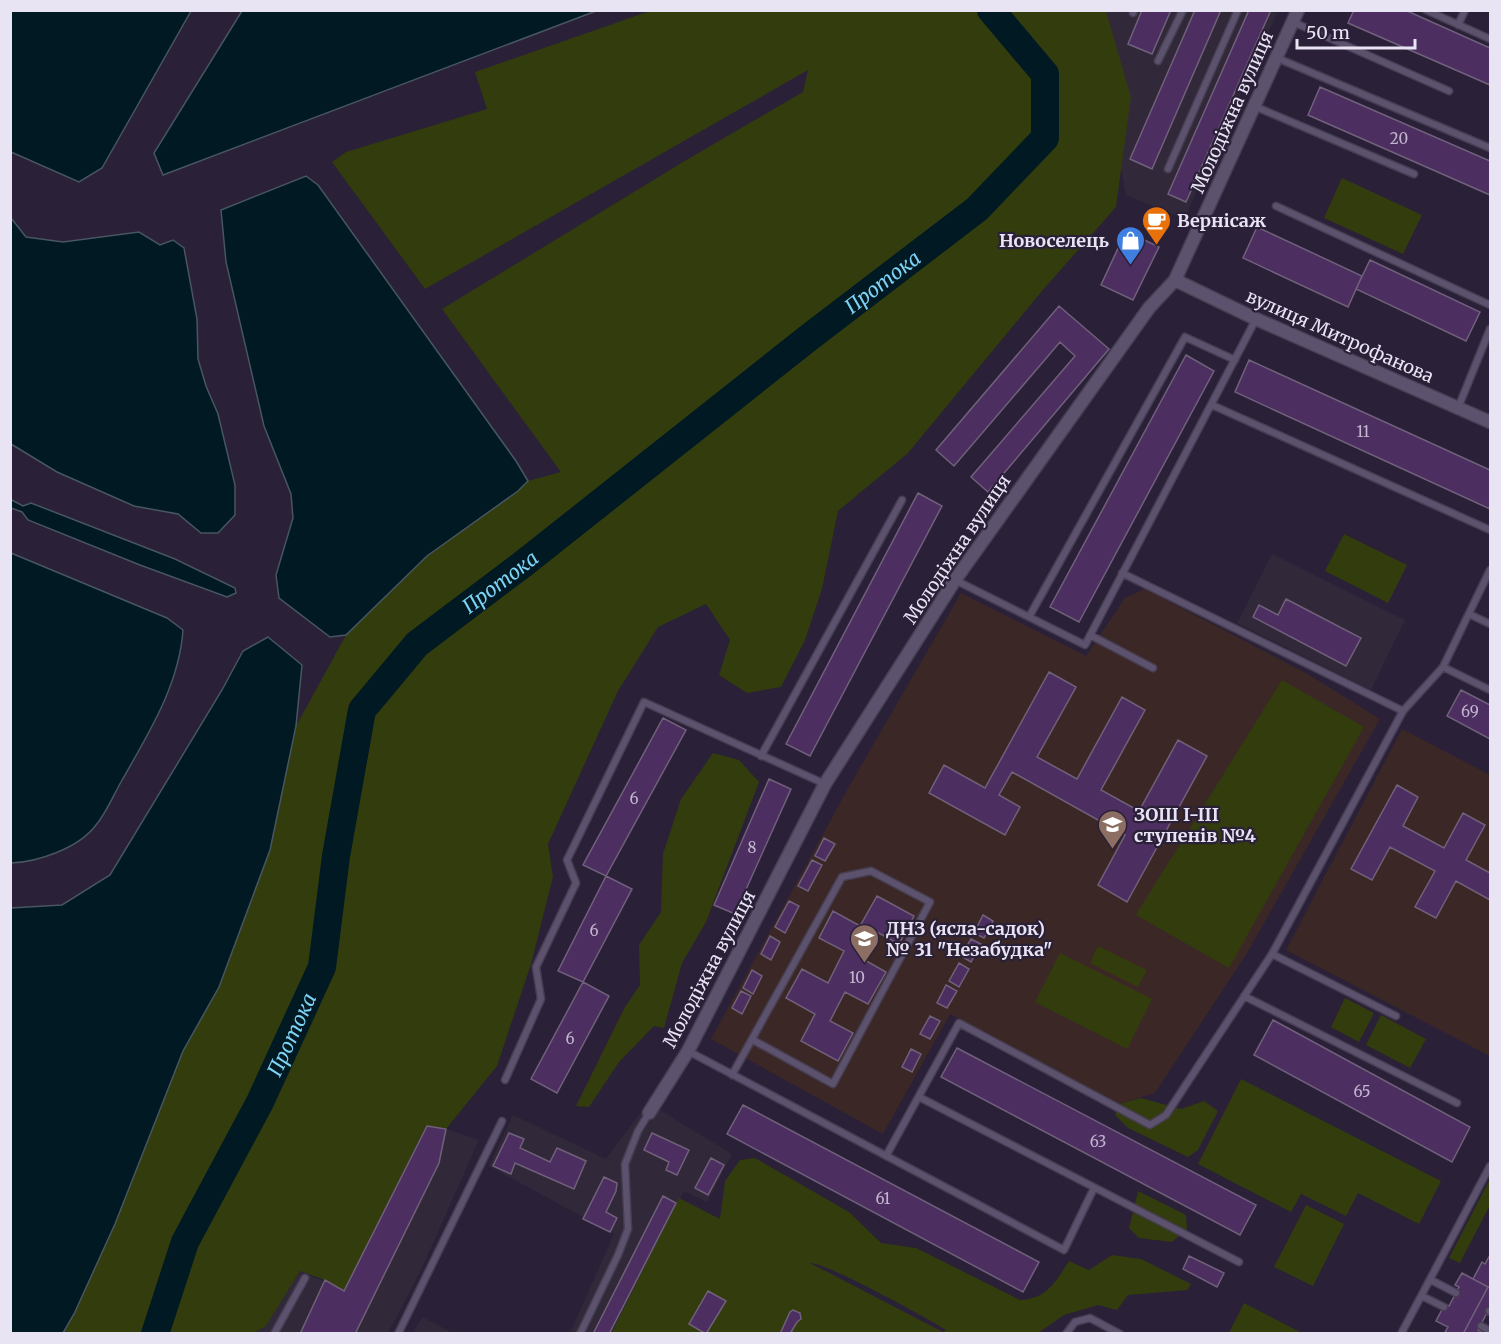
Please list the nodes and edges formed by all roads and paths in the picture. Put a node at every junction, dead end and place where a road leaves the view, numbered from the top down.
1 (1183, 10) edge
2 (1239, 10) edge
3 (1426, 10) edge
4 (1465, 10) edge
5 (1295, 16) edge
6 (1458, 25) junction
7 (1491, 39) edge
8 (1276, 58) junction
9 (1158, 61) dead end
10 (1449, 91) dead end
11 (1254, 106) junction
12 (1491, 148) edge
13 (1168, 170) dead end
14 (1414, 174) dead end
15 (1276, 206) dead end
16 (1175, 280) junction
17 (1491, 305) edge
18 (1256, 319) junction
19 (1491, 329) edge
20 (1235, 360) junction
21 (1212, 405) junction
22 (1458, 408) junction
23 (1491, 422) edge
24 (902, 500) dead end
25 (1491, 530) edge
26 (1491, 570) edge
27 (1122, 573) junction
28 (955, 580) junction
29 (1469, 614) junction
30 (1029, 618) junction
31 (1491, 624) edge
32 (1090, 635) junction
33 (1443, 667) junction
34 (1154, 668) dead end
35 (1491, 690) edge
36 (1403, 711) junction
37 (761, 756) junction
38 (825, 784) junction
39 (1272, 954) junction
40 (1244, 996) junction
41 (1396, 1016) dead end
42 (753, 1040) junction
43 (688, 1052) junction
44 (732, 1075) junction
45 (505, 1080) dead end
46 (919, 1097) junction
47 (1457, 1103) dead end
48 (649, 1113) joint
49 (502, 1121) dead end
50 (886, 1156) junction
51 (1491, 1166) edge
52 (1094, 1188) junction
53 (1239, 1262) dead end
54 (305, 1278) dead end
55 (1431, 1280) junction
56 (1456, 1293) dead end
57 (1422, 1296) junction
58 (1444, 1307) dead end
59 (1481, 1326) dead end
60 (1491, 1331) edge
61 (274, 1334) edge
62 (398, 1334) edge
63 (579, 1334) edge
64 (1066, 1334) edge
65 (1120, 1334) edge
66 (1401, 1334) edge

1 - 9 lane
2 - 13 lane
3 - 6 lane
4 - 6 lane
5 - 8 street, Молодіжна вулиця
5 - 10 lane
6 - 7 lane
8 - 11 street, Молодіжна вулиця
8 - 12 lane
11 - 14 lane
11 - 16 street, Молодіжна вулиця
15 - 17 lane
16 - 18 street, вулиця Митрофанова
16 - 28 street, Молодіжна вулиця
18 - 20 lane
18 - 22 street, вулиця Митрофанова
19 - 22 lane
20 - 21 lane
20 - 30 lane
21 - 25 lane
21 - 27 lane
22 - 23 street, вулиця Митрофанова
24 - 37 lane
26 - 29 lane
27 - 32 lane
27 - 36 lane
28 - 30 lane
28 - 38 street, Молодіжна вулиця
29 - 31 lane
29 - 33 lane
30 - 32 lane
32 - 34 lane
33 - 35 lane
33 - 36 lane
36 - 39 lane
37 - 38 lane
37 - 45 lane
38 - 43 street, Молодіжна вулиця
39 - 40 lane
39 - 41 lane
40 - 46 lane
40 - 47 lane
42 - 42 lane
42 - 44 lane
43 - 44 lane
43 - 48 street, Молодіжна вулиця
44 - 50 lane
46 - 50 lane
46 - 52 lane
48 - 63 lane
49 - 62 lane
50 - 52 lane
51 - 55 lane
52 - 53 lane
54 - 61 lane
55 - 56 lane
55 - 57 lane
57 - 58 lane
57 - 66 lane
59 - 60 lane
64 - 65 lane

